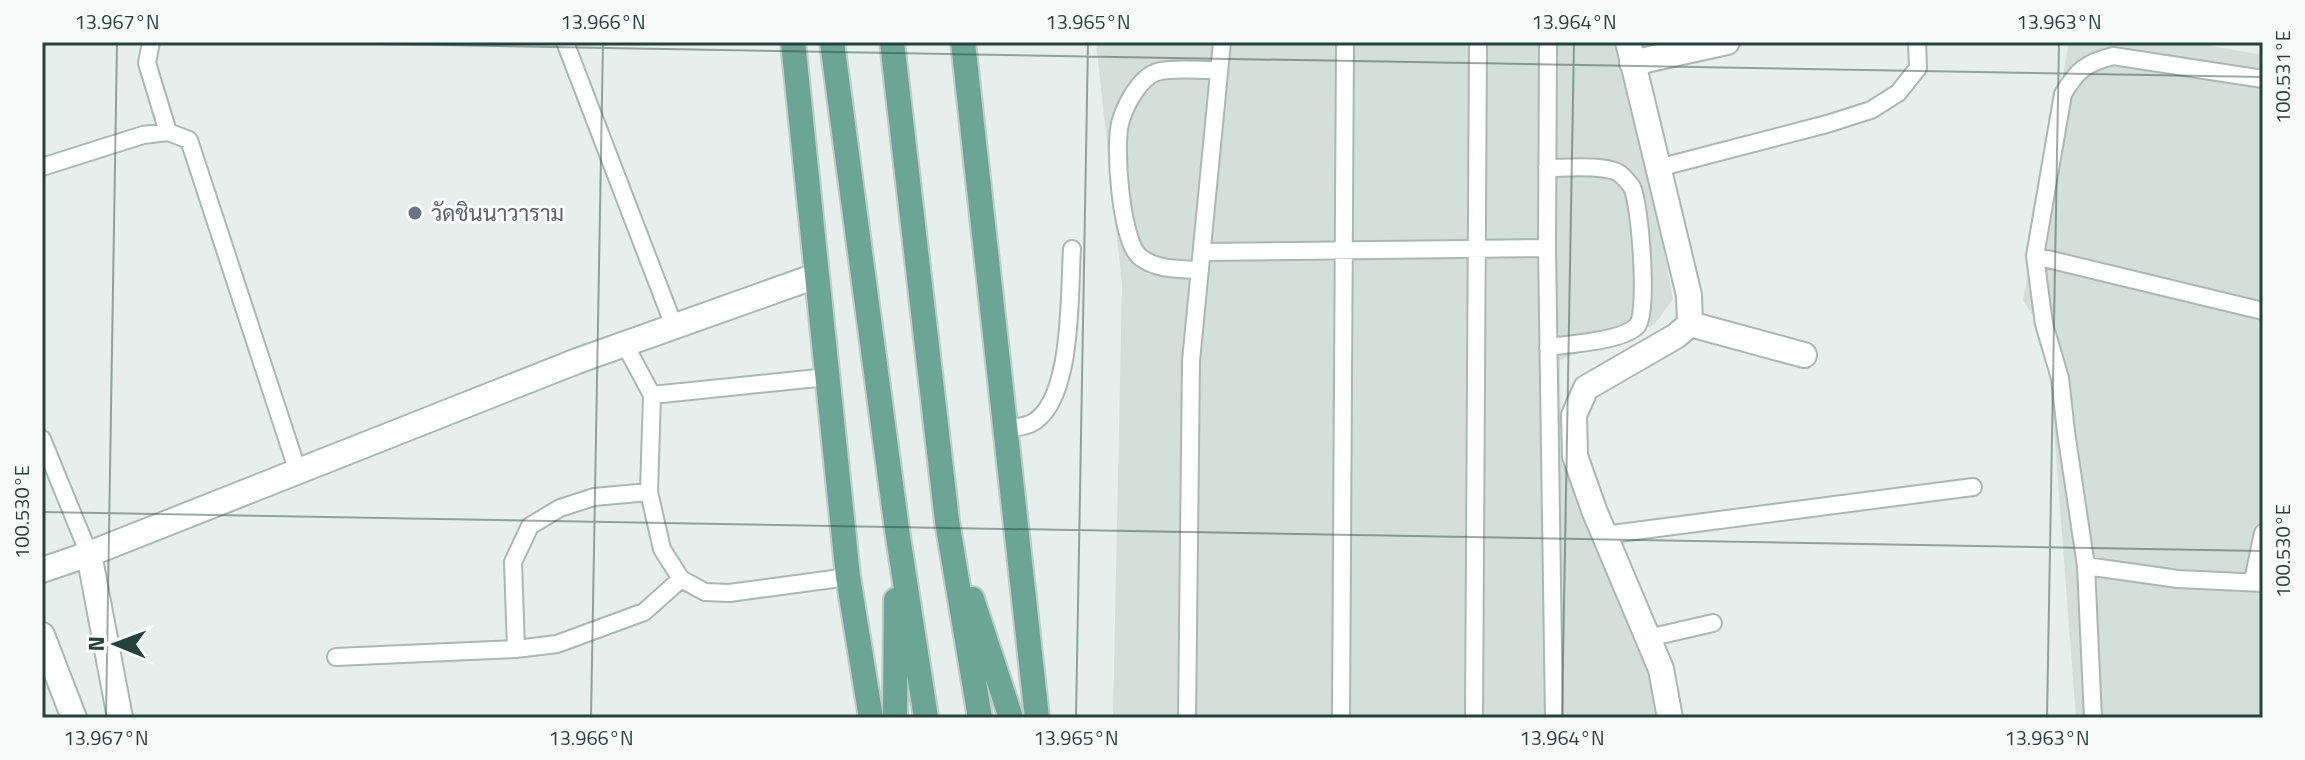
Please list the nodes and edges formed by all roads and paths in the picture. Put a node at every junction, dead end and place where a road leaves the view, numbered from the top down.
1 (151, 42) edge
2 (565, 42) edge
3 (832, 42) edge
4 (892, 42) edge
5 (963, 42) edge
6 (1222, 42) edge
7 (1345, 42) edge
8 (1478, 42) edge
9 (1548, 42) edge
10 (1727, 42) edge
11 (1917, 42) edge
12 (792, 45) edge
13 (1630, 52) edge
14 (1219, 70) junction
15 (2263, 79) edge
16 (168, 132) junction
17 (42, 167) edge
18 (1547, 168) junction
19 (1658, 168) junction
20 (1547, 248) junction
21 (1072, 249) dead end
22 (1476, 249) junction
23 (1344, 250) junction
24 (1202, 252) junction
25 (2035, 256) junction
26 (1200, 270) junction
27 (816, 276) junction
28 (2263, 311) edge
29 (1690, 324) junction
30 (674, 326) junction
31 (624, 343) junction
32 (1548, 347) junction
33 (1804, 355) dead end
34 (827, 377) junction
35 (652, 395) junction
36 (1005, 429) junction
37 (42, 439) edge
38 (298, 472) junction
39 (1973, 487) dead end
40 (649, 492) junction
41 (947, 521) junction
42 (897, 530) junction
43 (2263, 533) edge
44 (1604, 535) junction
45 (89, 554) junction
46 (2086, 566) junction
47 (42, 570) edge
48 (848, 577) junction
49 (681, 579) junction
50 (2258, 582) edge
51 (1713, 623) dead end
52 (42, 635) edge
53 (1648, 638) junction
54 (516, 649) junction
55 (336, 657) dead end
56 (74, 718) edge
57 (120, 718) edge
58 (871, 718) edge
59 (895, 718) edge
60 (926, 718) edge
61 (980, 718) edge
62 (1011, 718) edge
63 (1037, 718) edge
64 (1187, 718) edge
65 (1341, 718) edge
66 (1474, 718) edge
67 (1554, 718) edge
68 (1670, 718) edge
69 (2093, 718) edge

1 - 16 lane
2 - 30 lane
3 - 42 main road
4 - 41 main road
5 - 36 main road
6 - 14 lane
7 - 23 lane
8 - 22 lane
9 - 18 lane
10 - 13 street
11 - 19 lane
12 - 27 main road
13 - 19 street
14 - 24 lane
14 - 26 lane
15 - 25 lane
16 - 17 lane
16 - 38 lane
18 - 20 lane
18 - 32 lane
19 - 29 street
20 - 22 lane
20 - 32 lane
21 - 36 lane
22 - 23 lane
22 - 66 lane
23 - 24 lane
23 - 65 lane
24 - 26 lane
25 - 28 lane
25 - 46 lane
26 - 64 lane
27 - 30 street
27 - 34 main road
29 - 33 street
29 - 44 street
30 - 31 street
31 - 35 lane
31 - 38 street
32 - 67 lane
34 - 35 lane
34 - 48 main road
35 - 40 lane
36 - 63 main road
37 - 45 lane
38 - 45 street
39 - 44 lane
40 - 49 lane
40 - 54 lane
41 - 61 main road
41 - 62 main road
42 - 59 main road
42 - 60 main road
43 - 50 lane
44 - 53 street
45 - 47 street
45 - 57 street
46 - 50 lane
46 - 69 lane
48 - 49 lane
48 - 58 main road
49 - 54 lane
51 - 53 lane
52 - 56 street
53 - 68 street
54 - 55 lane

